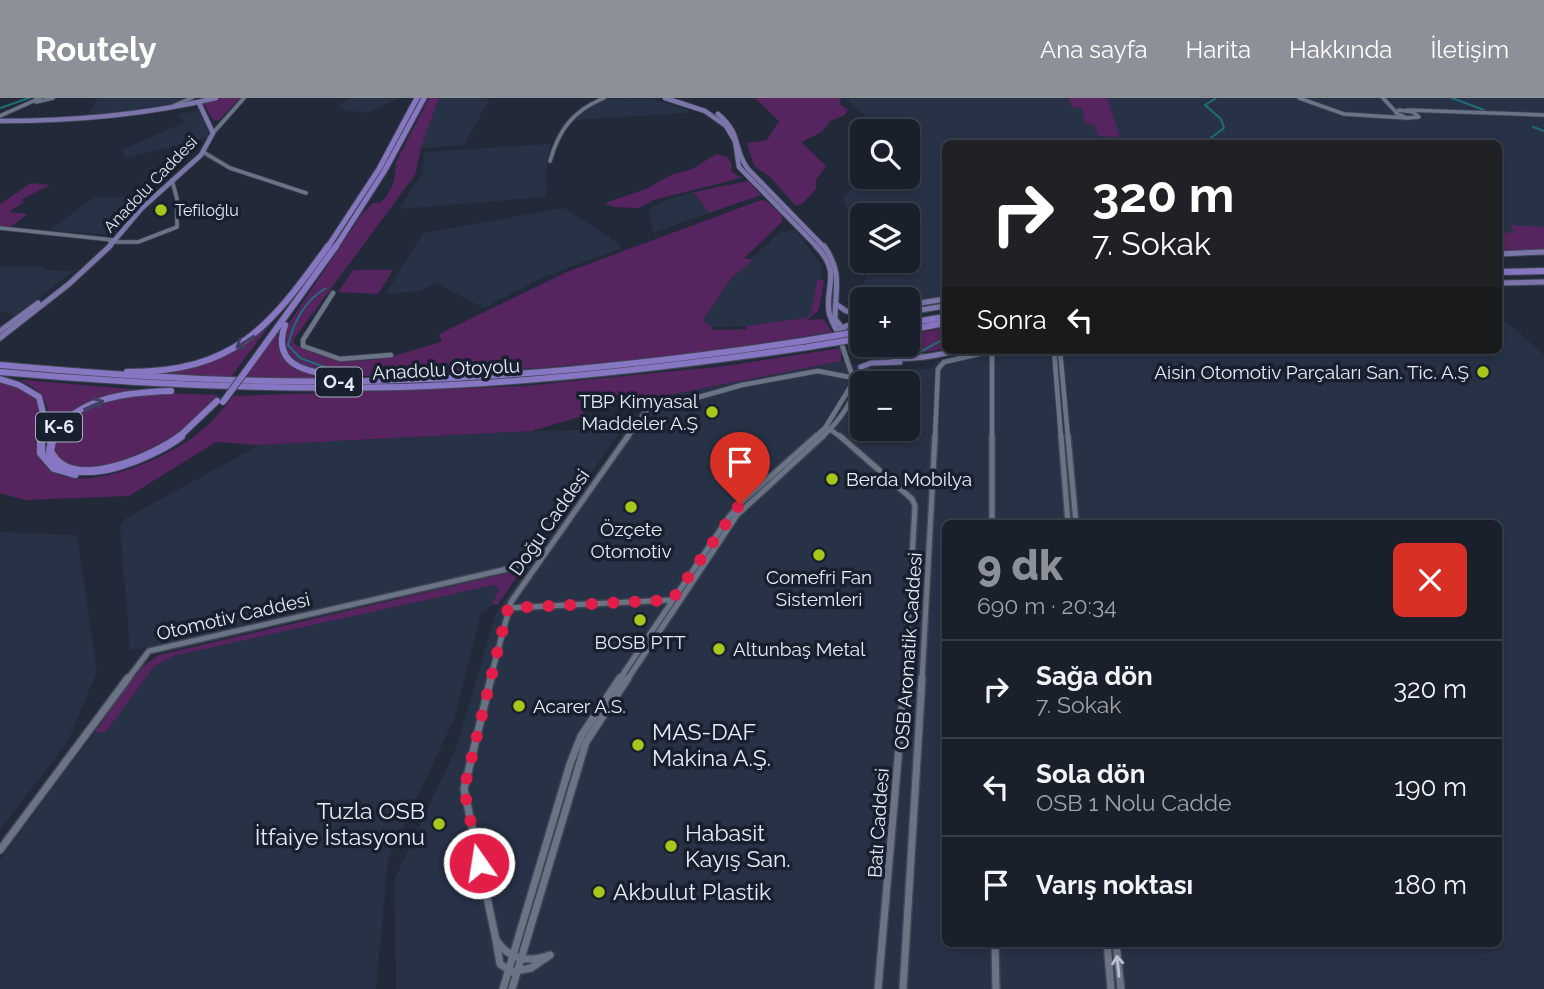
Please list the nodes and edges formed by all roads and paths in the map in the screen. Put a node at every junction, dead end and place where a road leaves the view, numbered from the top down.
1 (38, 98) edge
2 (53, 98) edge
3 (206, 98) edge
4 (216, 98) edge
5 (244, 98) edge
6 (415, 98) edge
7 (425, 98) edge
8 (604, 98) edge
9 (665, 98) edge
10 (675, 98) edge
11 (1302, 98) edge
12 (1383, 98) edge
13 (196, 100) edge
14 (25, 105) junction
15 (12, 109) junction
16 (203, 109) junction
17 (1407, 110) junction
18 (134, 112) dead end
19 (155, 112) junction
20 (1397, 112) junction
21 (1416, 113) junction
22 (1544, 116) edge
23 (1, 117) edge
24 (228, 117) junction
25 (1407, 118) junction
26 (34, 119) junction
27 (209, 120) junction
28 (213, 133) junction
29 (203, 152) junction
30 (550, 161) dead end
31 (172, 180) junction
32 (306, 193) dead end
33 (769, 195) junction
34 (0, 228) edge
35 (110, 242) junction
36 (1544, 254) edge
37 (322, 255) junction
38 (1502, 256) edge
39 (1502, 267) edge
40 (1544, 269) edge
41 (1502, 272) edge
42 (314, 278) junction
43 (1544, 280) edge
44 (1502, 282) edge
45 (333, 293) dead end
46 (942, 300) edge
47 (836, 304) junction
48 (920, 304) edge
49 (942, 307) edge
50 (920, 311) edge
51 (850, 312) edge
52 (942, 318) edge
53 (934, 322) junction
54 (920, 323) edge
55 (942, 323) edge
56 (920, 326) edge
57 (850, 327) edge
58 (0, 331) edge
59 (840, 331) junction
60 (850, 334) edge
61 (850, 337) edge
62 (0, 338) edge
63 (850, 339) edge
64 (806, 344) junction
65 (946, 354) edge
66 (979, 354) edge
67 (992, 354) edge
68 (1054, 354) edge
69 (1060, 354) edge
70 (391, 355) dead end
71 (920, 355) edge
72 (942, 355) junction
73 (866, 357) edge
74 (886, 357) edge
75 (0, 365) edge
76 (861, 367) junction
77 (44, 370) junction
78 (852, 371) edge
79 (859, 371) edge
80 (0, 372) edge
81 (242, 372) junction
82 (0, 379) edge
83 (433, 380) junction
84 (850, 380) edge
85 (274, 390) junction
86 (850, 390) edge
87 (850, 391) edge
88 (220, 402) junction
89 (828, 431) junction
90 (915, 506) junction
91 (932, 508) junction
92 (992, 520) edge
93 (1068, 520) edge
94 (1076, 520) edge
95 (525, 565) dead end
96 (675, 599) junction
97 (508, 608) junction
98 (0, 850) edge
99 (496, 940) junction
100 (995, 947) edge
101 (1107, 947) edge
102 (1116, 947) edge
103 (516, 958) junction
104 (512, 972) junction
105 (503, 989) edge
106 (512, 989) edge
107 (878, 989) edge
108 (903, 989) edge
109 (996, 989) edge
110 (1111, 989) edge
111 (1121, 989) edge

1 - 14 street
1 - 15 street
2 - 14 street
3 - 13 main road
4 - 13 main road
5 - 24 street
6 - 37 highway
7 - 42 highway
8 - 30 street
9 - 33 main road
10 - 33 main road
11 - 20 street
11 - 25 street
12 - 20 street
13 - 16 main road, Anadolu Caddesi
13 - 19 main road
13 - 26 main road
14 - 15 street
14 - 23 street
15 - 23 street
16 - 19 main road
16 - 27 main road, Anadolu Caddesi
17 - 20 street
17 - 21 street
17 - 22 street
18 - 26 street
19 - 23 main road
20 - 25 street
21 - 22 street
21 - 25 street
23 - 26 main road
24 - 27 street
24 - 28 street
27 - 28 main road, Anadolu Caddesi
28 - 29 main road, Anadolu Caddesi
29 - 31 main road, Anadolu Caddesi
29 - 32 street
31 - 35 main road, Anadolu Caddesi
31 - 35 street
33 - 47 main road
33 - 59 main road
34 - 35 street
35 - 58 main road, Anadolu Caddesi
35 - 62 main road, Anadolu Caddesi
36 - 38 main road
37 -> 77 highway
37 - 81 highway, K-6
39 - 40 highway
40 - 41 highway
42 - 81 highway, K-6
42 - 83 highway
43 - 44 main road
45 - 70 street
46 - 48 main road
47 - 51 main road
47 - 59 main road
49 - 50 main road
52 - 53 highway
53 - 54 highway
53 - 55 highway
53 - 56 highway
57 - 59 main road
59 - 61 main road
59 - 78 street
60 - 64 highway, O-4, bridge
63 - 64 highway, O-4, bridge
64 - 83 highway, Anadolu Otoyolu / O-4
64 - 85 highway, Anadolu Otoyolu / O-4
65 - 72 main road
66 - 91 street, OSB Aromatik Caddesi
67 - 92 street, OSB Aromatik Caddesi
68 - 93 street
69 - 94 street
71 - 72 main road
72 - 74 main road
72 - 76 main road
73 - 76 main road
75 - 77 highway, Anadolu Otoyolu / O-4
76 - 79 street
77 - 83 highway, Anadolu Otoyolu / O-4
80 - 85 highway, Anadolu Otoyolu / O-4
81 - 88 highway, K-6, bridge
82 - 88 highway, K-6
84 - 97 street, Doğu Caddesi
88 -> 85 highway, K-6
86 - 96 street
87 - 89 street
89 - 90 street
89 - 103 street
90 - 91 street
90 - 107 street, Batı Caddesi
91 - 108 street, OSB Aromatik Caddesi
95 - 98 street, Otomotiv Caddesi
96 - 97 street
96 - 103 street
97 - 99 street, Doğu Caddesi
99 - 103 street
99 - 104 street, Doğu Caddesi
100 - 109 street
101 - 110 street
111 -> 102 street
103 - 104 street
103 - 104 street
104 - 105 street
104 - 106 street

